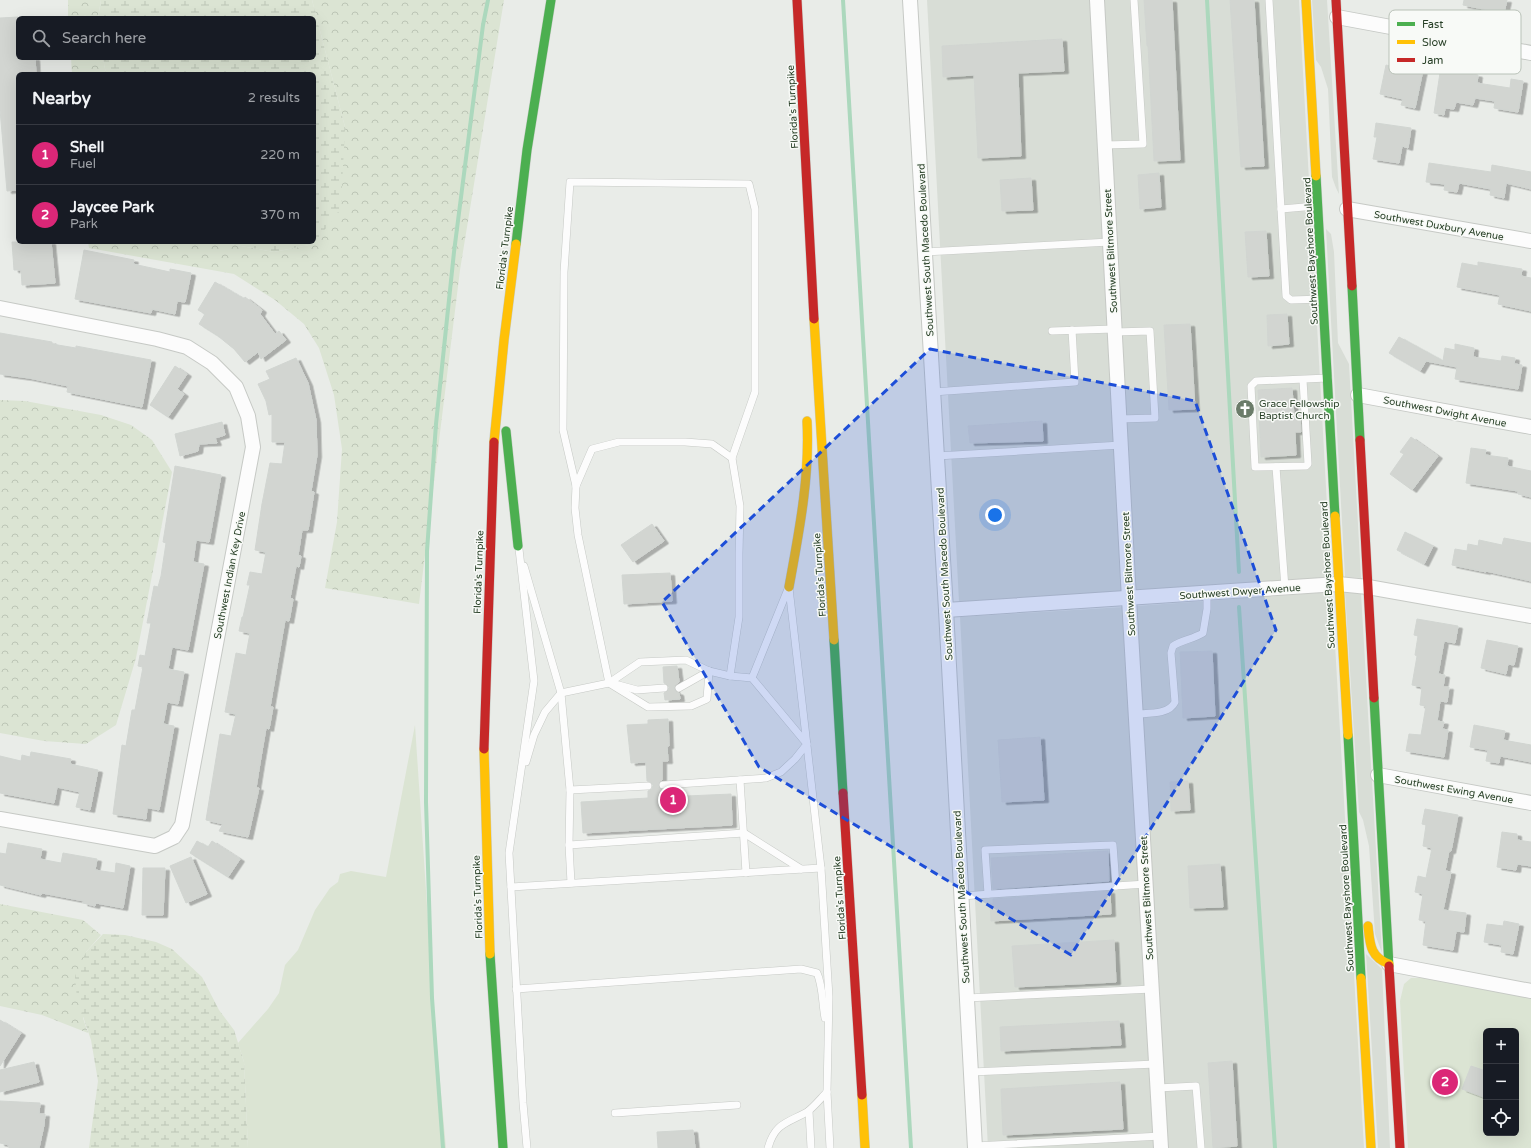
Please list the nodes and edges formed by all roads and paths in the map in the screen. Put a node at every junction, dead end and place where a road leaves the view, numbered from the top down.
1 (551, 0) edge
2 (797, 0) edge
3 (910, 0) edge
4 (1097, 0) edge
5 (1134, 0) edge
6 (1268, 0) edge
7 (1306, 0) edge
8 (1336, 0) edge
9 (1337, 17) junction
10 (1389, 26) edge
11 (1521, 50) edge
12 (1531, 52) edge
13 (1310, 64) junction
14 (1321, 90) dead end
15 (1104, 145) junction
16 (1341, 205) junction
17 (1318, 206) junction
18 (1281, 208) junction
19 (1319, 218) junction
20 (1329, 222) dead end
21 (1531, 240) edge
22 (1110, 242) junction
23 (925, 252) junction
24 (1324, 299) junction
25 (813, 300) junction
26 (0, 308) edge
27 (1072, 330) junction
28 (1052, 331) dead end
29 (1114, 331) junction
30 (504, 340) junction
31 (806, 343) dead end
32 (1344, 343) dead end
33 (1356, 361) junction
34 (1328, 378) junction
35 (1303, 380) junction
36 (933, 392) junction
37 (1358, 395) junction
38 (807, 413) dead end
39 (1119, 419) junction
40 (1531, 427) edge
41 (1121, 444) junction
42 (937, 456) junction
43 (732, 458) junction
44 (1276, 467) junction
45 (576, 486) junction
46 (518, 546) junction
47 (1338, 584) junction
48 (789, 587) junction
49 (1368, 587) junction
50 (1285, 588) junction
51 (1206, 594) junction
52 (1129, 599) junction
53 (946, 610) junction
54 (1531, 616) edge
55 (710, 670) junction
56 (730, 676) junction
57 (752, 678) junction
58 (608, 683) junction
59 (664, 688) dead end
60 (679, 688) dead end
61 (561, 693) junction
62 (1136, 714) junction
63 (807, 744) junction
64 (1378, 775) junction
65 (740, 780) junction
66 (663, 785) dead end
67 (648, 786) dead end
68 (570, 790) junction
69 (518, 791) junction
70 (1531, 803) edge
71 (1352, 815) junction
72 (0, 819) edge
73 (744, 833) junction
74 (569, 845) junction
75 (822, 868) junction
76 (801, 869) junction
77 (746, 873) junction
78 (571, 883) junction
79 (1146, 884) junction
80 (1116, 886) junction
81 (511, 887) junction
82 (988, 894) junction
83 (961, 896) junction
84 (1390, 964) junction
85 (516, 989) junction
86 (1152, 989) junction
87 (1531, 991) edge
88 (967, 998) junction
89 (827, 1027) junction
90 (1156, 1064) junction
91 (971, 1072) junction
92 (1158, 1088) junction
93 (827, 1092) junction
94 (737, 1105) dead end
95 (808, 1111) junction
96 (615, 1113) dead end
97 (1161, 1142) edge
98 (975, 1147) edge
99 (503, 1148) edge
100 (527, 1148) edge
101 (768, 1148) edge
102 (811, 1148) edge
103 (830, 1148) edge
104 (866, 1148) edge
105 (1201, 1148) edge
106 (1371, 1148) edge
107 (1400, 1148) edge

1 - 30 main road, Florida's Turnpike
2 - 25 main road, Florida's Turnpike
3 - 23 street, Southwest South Macedo Boulevard
4 - 15 street, Southwest Biltmore Street
5 - 15 lane
6 - 18 lane
7 - 13 main road, Southwest Bayshore Boulevard
8 - 9 main road
9 - 10 street
9 - 16 main road
11 - 12 street
13 - 14 main road
13 - 17 main road, Southwest Bayshore Boulevard
15 - 22 street, Southwest Biltmore Street
16 - 21 street, Southwest Duxbury Avenue
16 - 33 main road
17 - 18 lane
17 - 19 main road, Southwest Bayshore Boulevard
18 - 24 lane
19 - 20 main road
19 - 24 main road, Southwest Bayshore Boulevard
22 - 23 lane
22 - 29 street, Southwest Biltmore Street
23 - 36 street, Southwest South Macedo Boulevard
24 - 34 main road, Southwest Bayshore Boulevard
25 - 31 main road
25 - 104 main road, Florida's Turnpike
26 - 72 street, Southwest Indian Key Drive
27 - 28 lane
27 - 29 lane
27 - 36 lane
29 - 39 street, Southwest Biltmore Street
29 - 39 lane
30 - 46 main road
30 - 99 main road, Florida's Turnpike
32 - 33 main road
33 - 37 main road
34 - 35 lane
34 - 47 main road, Southwest Bayshore Boulevard
35 - 44 lane
35 - 44 lane
36 - 42 street, Southwest South Macedo Boulevard
37 - 40 street, Southwest Dwight Avenue
37 - 49 main road
38 - 48 main road
39 - 41 street, Southwest Biltmore Street
41 - 42 lane
41 - 52 street, Southwest Biltmore Street
42 - 53 street, Southwest South Macedo Boulevard
43 - 45 lane
43 - 45 lane
43 - 56 lane
44 - 50 lane
45 - 58 lane
46 - 61 lane
46 - 69 lane
47 - 49 street, Southwest Dwyer Avenue
47 - 50 street, Southwest Dwyer Avenue
47 - 71 main road, Southwest Bayshore Boulevard
48 - 57 lane
48 - 63 lane
49 - 54 street, Southwest Dwyer Avenue
49 - 64 main road
50 - 51 street, Southwest Dwyer Avenue
51 - 52 street, Southwest Dwyer Avenue
51 - 62 lane
52 - 53 street, Southwest Dwyer Avenue
52 - 62 street, Southwest Biltmore Street
53 - 83 street, Southwest South Macedo Boulevard
55 - 56 lane
55 - 58 lane
55 - 58 lane
55 - 60 lane
56 - 57 lane
57 - 63 lane
58 - 59 lane
58 - 61 lane
61 - 68 lane
61 - 69 lane
62 - 79 street, Southwest Biltmore Street
63 - 65 lane
63 - 75 lane
64 - 70 street, Southwest Ewing Avenue
64 - 84 main road
65 - 66 lane
65 - 73 lane
67 - 68 lane
68 - 74 lane
69 - 81 lane
71 - 84 main road
71 - 106 main road, Southwest Bayshore Boulevard
73 - 74 lane
73 - 76 lane
73 - 77 lane
74 - 78 lane
75 - 76 lane
75 - 89 lane
76 - 77 lane
77 - 78 lane
78 - 81 lane
79 - 80 lane
79 - 86 street, Southwest Biltmore Street
80 - 82 lane
80 - 82 lane
81 - 85 lane
82 - 83 lane
83 - 88 street, Southwest South Macedo Boulevard
84 - 87 street
84 - 107 main road
85 - 89 lane
85 - 100 lane
86 - 88 lane
86 - 90 street, Southwest Biltmore Street
88 - 91 street, Southwest South Macedo Boulevard
89 - 93 lane
90 - 91 lane
90 - 92 street, Southwest Biltmore Street
91 - 98 street, Southwest South Macedo Boulevard
92 - 97 street, Southwest Biltmore Street
92 - 105 lane
93 - 95 lane
93 - 103 lane
94 - 96 lane
95 - 101 lane
95 - 102 lane
97 - 98 lane

